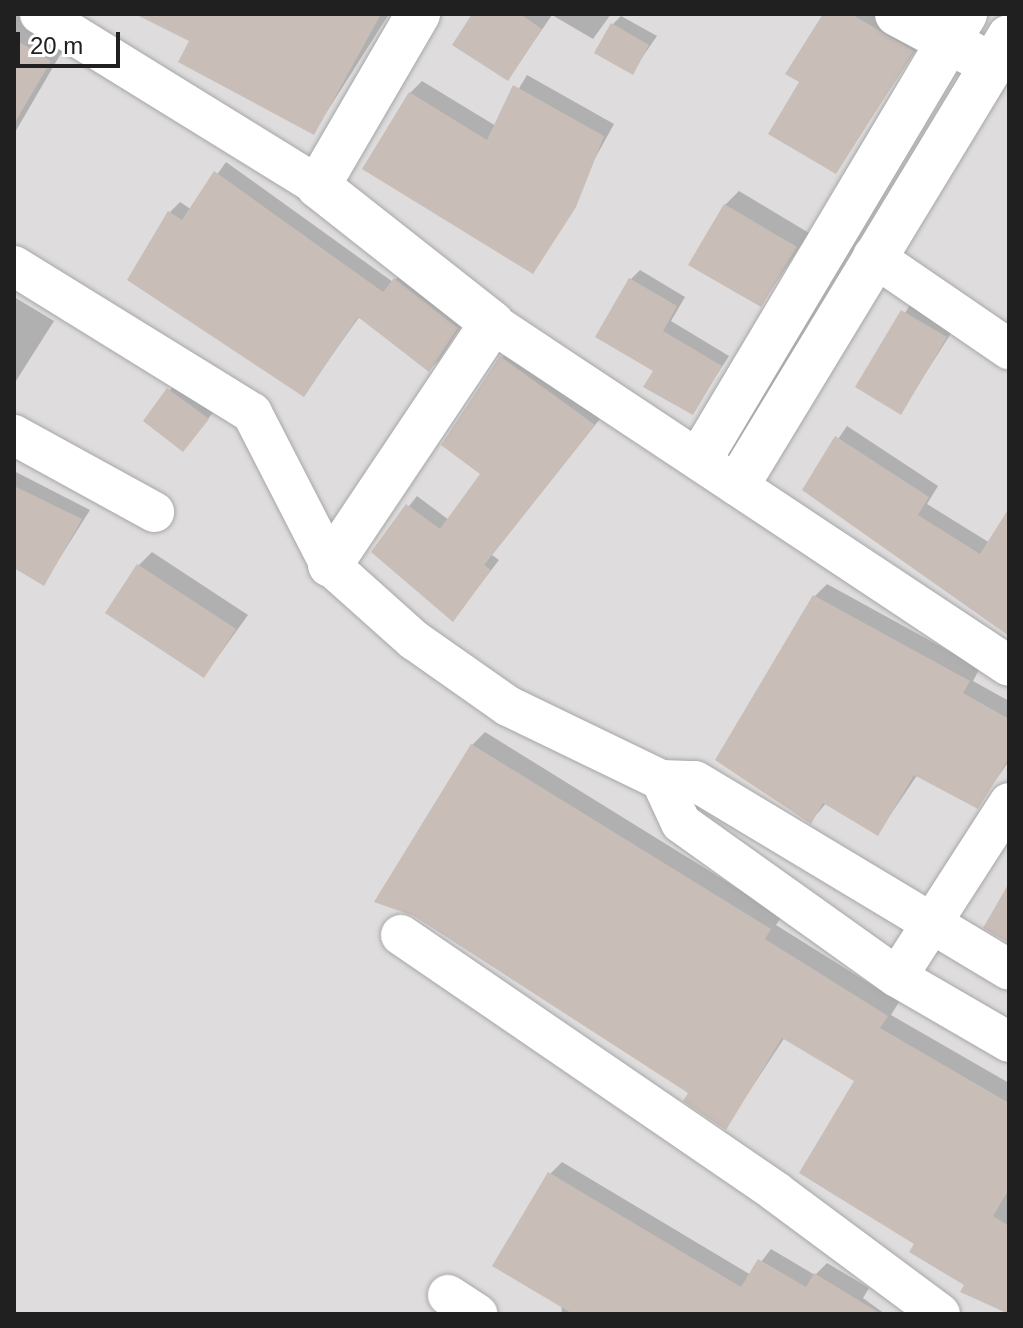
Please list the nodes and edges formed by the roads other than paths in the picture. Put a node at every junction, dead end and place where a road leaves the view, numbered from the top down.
1 (40, 14) edge
2 (418, 14) edge
3 (897, 14) edge
4 (957, 27) edge
5 (1000, 51) edge
6 (318, 186) junction
7 (873, 256) junction
8 (14, 266) edge
9 (492, 323) junction
10 (1009, 349) edge
11 (14, 435) edge
12 (701, 457) junction
13 (738, 484) junction
14 (154, 512) dead end
15 (330, 565) junction
16 (1009, 666) edge
17 (661, 780) junction
18 (1009, 803) edge
19 (932, 923) junction
20 (401, 935) dead end
21 (1009, 970) edge
22 (897, 977) junction
23 (1009, 1042) edge
24 (940, 1314) edge

1 - 6 street
2 - 6 street
3 - 4 street
4 - 5 street
4 - 12 street
5 - 7 street
6 - 9 street
7 - 10 street
7 - 13 street
8 - 15 street
9 - 12 street
9 - 15 street
11 - 14 street
12 - 13 street
13 - 16 street
15 - 17 street
17 - 19 street
17 - 22 street
18 - 19 street
19 - 21 street
19 - 22 street
20 - 24 street
22 - 23 street

